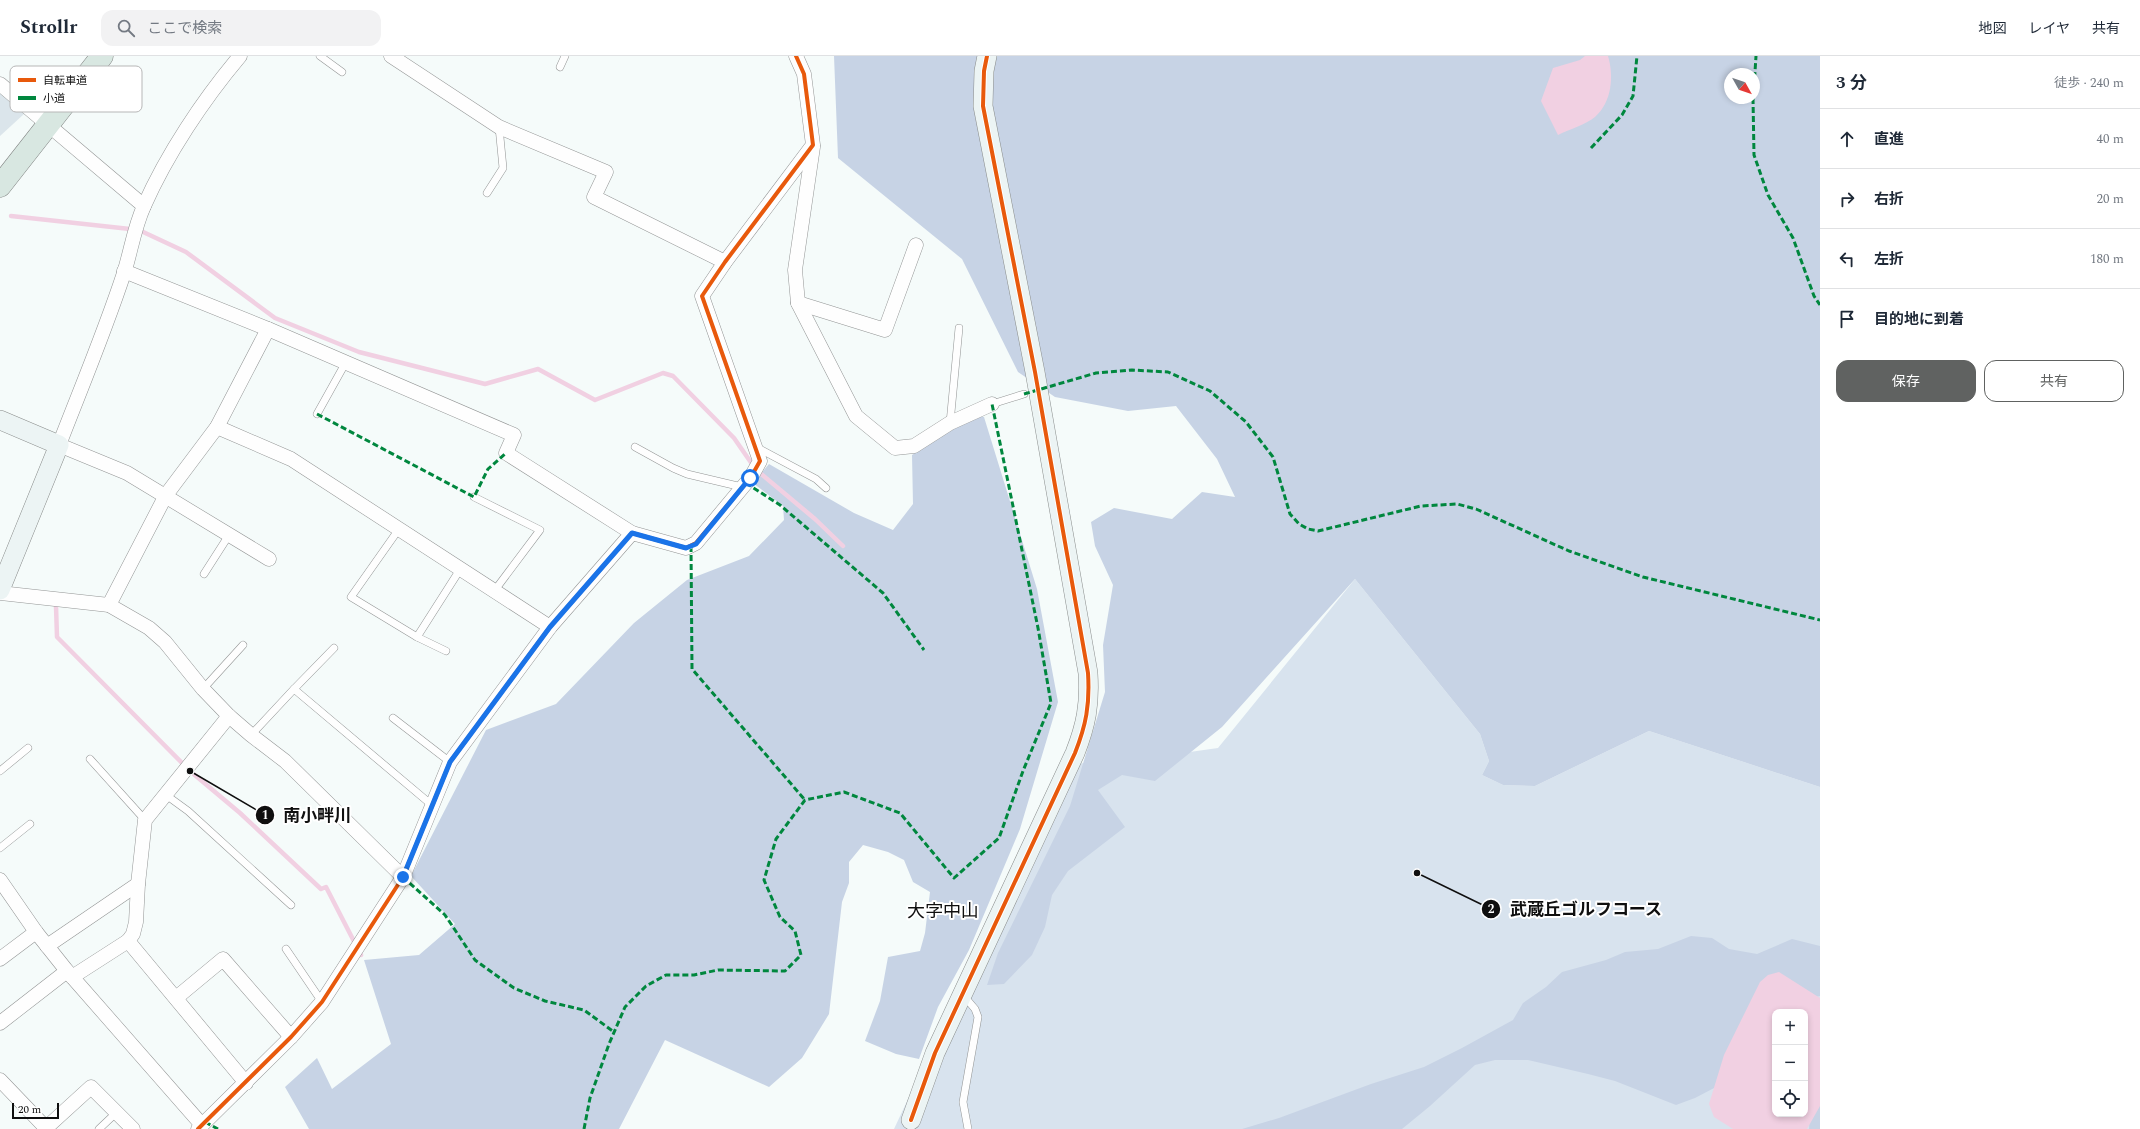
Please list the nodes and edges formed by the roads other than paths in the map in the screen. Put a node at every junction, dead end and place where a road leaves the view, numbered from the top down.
1 (102, 56) edge
2 (240, 56) edge
3 (320, 56) edge
4 (391, 56) edge
5 (566, 56) edge
6 (796, 56) edge
7 (987, 56) edge
8 (94, 66) edge
9 (560, 67) dead end
10 (342, 72) dead end
11 (0, 84) edge
12 (10, 93) edge
13 (32, 112) edge
14 (59, 112) edge
15 (48, 126) junction
16 (498, 127) junction
17 (813, 145) junction
18 (0, 186) edge
19 (487, 193) dead end
20 (144, 206) junction
21 (916, 245) dead end
22 (725, 262) junction
23 (124, 272) junction
24 (798, 303) junction
25 (959, 328) dead end
26 (268, 329) junction
27 (346, 362) junction
28 (1024, 394) dead end
29 (992, 404) joint
30 (317, 414) dead end
31 (0, 420) edge
32 (950, 423) junction
33 (217, 427) junction
34 (59, 445) junction
35 (754, 446) junction
36 (635, 447) dead end
37 (742, 487) junction
38 (826, 488) dead end
39 (166, 495) junction
40 (474, 497) dead end
41 (399, 529) junction
42 (632, 533) junction
43 (229, 535) junction
44 (269, 559) dead end
45 (461, 568) junction
46 (204, 574) dead end
47 (495, 590) junction
48 (0, 591) edge
49 (110, 606) junction
50 (550, 627) junction
51 (417, 637) junction
52 (243, 645) dead end
53 (334, 648) dead end
54 (446, 651) dead end
55 (203, 689) junction
56 (294, 689) junction
57 (229, 716) junction
58 (393, 718) dead end
59 (251, 736) junction
60 (28, 748) dead end
61 (90, 759) dead end
62 (450, 762) junction
63 (0, 771) edge
64 (166, 796) junction
65 (433, 806) junction
66 (145, 820) junction
67 (30, 824) dead end
68 (0, 848) edge
69 (403, 877) junction
70 (0, 880) edge
71 (138, 884) junction
72 (291, 904) dead end
73 (36, 932) junction
74 (128, 941) junction
75 (47, 946) junction
76 (286, 948) dead end
77 (0, 959) edge
78 (69, 974) junction
79 (962, 994) junction
80 (176, 998) junction
81 (322, 1002) junction
82 (0, 1023) edge
83 (291, 1038) junction
84 (0, 1080) edge
85 (246, 1082) junction
86 (117, 1112) junction
87 (911, 1120) dead end
88 (200, 1127) edge
89 (98, 1129) edge
90 (133, 1129) edge
91 (968, 1129) edge

1 - 8 highway
2 - 20 street
3 - 10 lane
4 - 16 street
5 - 9 lane
6 - 17 street
7 - 79 street
11 - 12 street
13 - 15 street
14 - 15 highway
15 - 18 highway
15 - 20 street
16 - 19 lane
16 - 22 street
17 - 22 street
17 - 24 street
20 - 23 street
21 - 24 street
22 - 35 street
23 - 26 street
23 - 34 street
24 - 32 street
25 - 32 lane
26 - 27 street
26 - 33 street
27 - 30 lane
27 - 42 street
28 - 29 lane
29 - 32 street
31 - 34 street
33 - 39 street
33 - 41 street
34 - 39 street
34 - 48 street
35 - 37 street
35 - 38 lane
36 - 37 lane
37 - 42 street
39 - 43 street
39 - 49 street
40 - 47 lane
41 - 45 street
41 - 51 lane
42 - 50 street
43 - 44 street
43 - 46 lane
45 - 47 street
45 - 51 lane
47 - 50 street
48 - 49 street
49 - 55 street
50 - 62 street
51 - 54 lane
52 - 55 lane
53 - 56 lane
55 - 57 street
56 - 59 lane
56 - 65 lane
57 - 59 street
57 - 64 street
58 - 62 lane
59 - 69 street
60 - 63 lane
61 - 66 lane
62 - 65 street
64 - 66 street
64 - 72 lane
65 - 69 street
66 - 71 street
67 - 68 lane
69 - 81 street
70 - 73 street
71 - 74 street
71 - 75 street
73 - 75 street
73 - 77 street
74 - 78 street
74 - 80 street
75 - 78 street
76 - 81 lane
78 - 82 street
78 - 88 street
79 - 87 street
79 - 91 lane
80 - 83 street
80 - 85 street
81 - 83 street
83 - 85 street
84 - 86 street
85 - 88 street
86 - 89 lane
86 - 90 street

